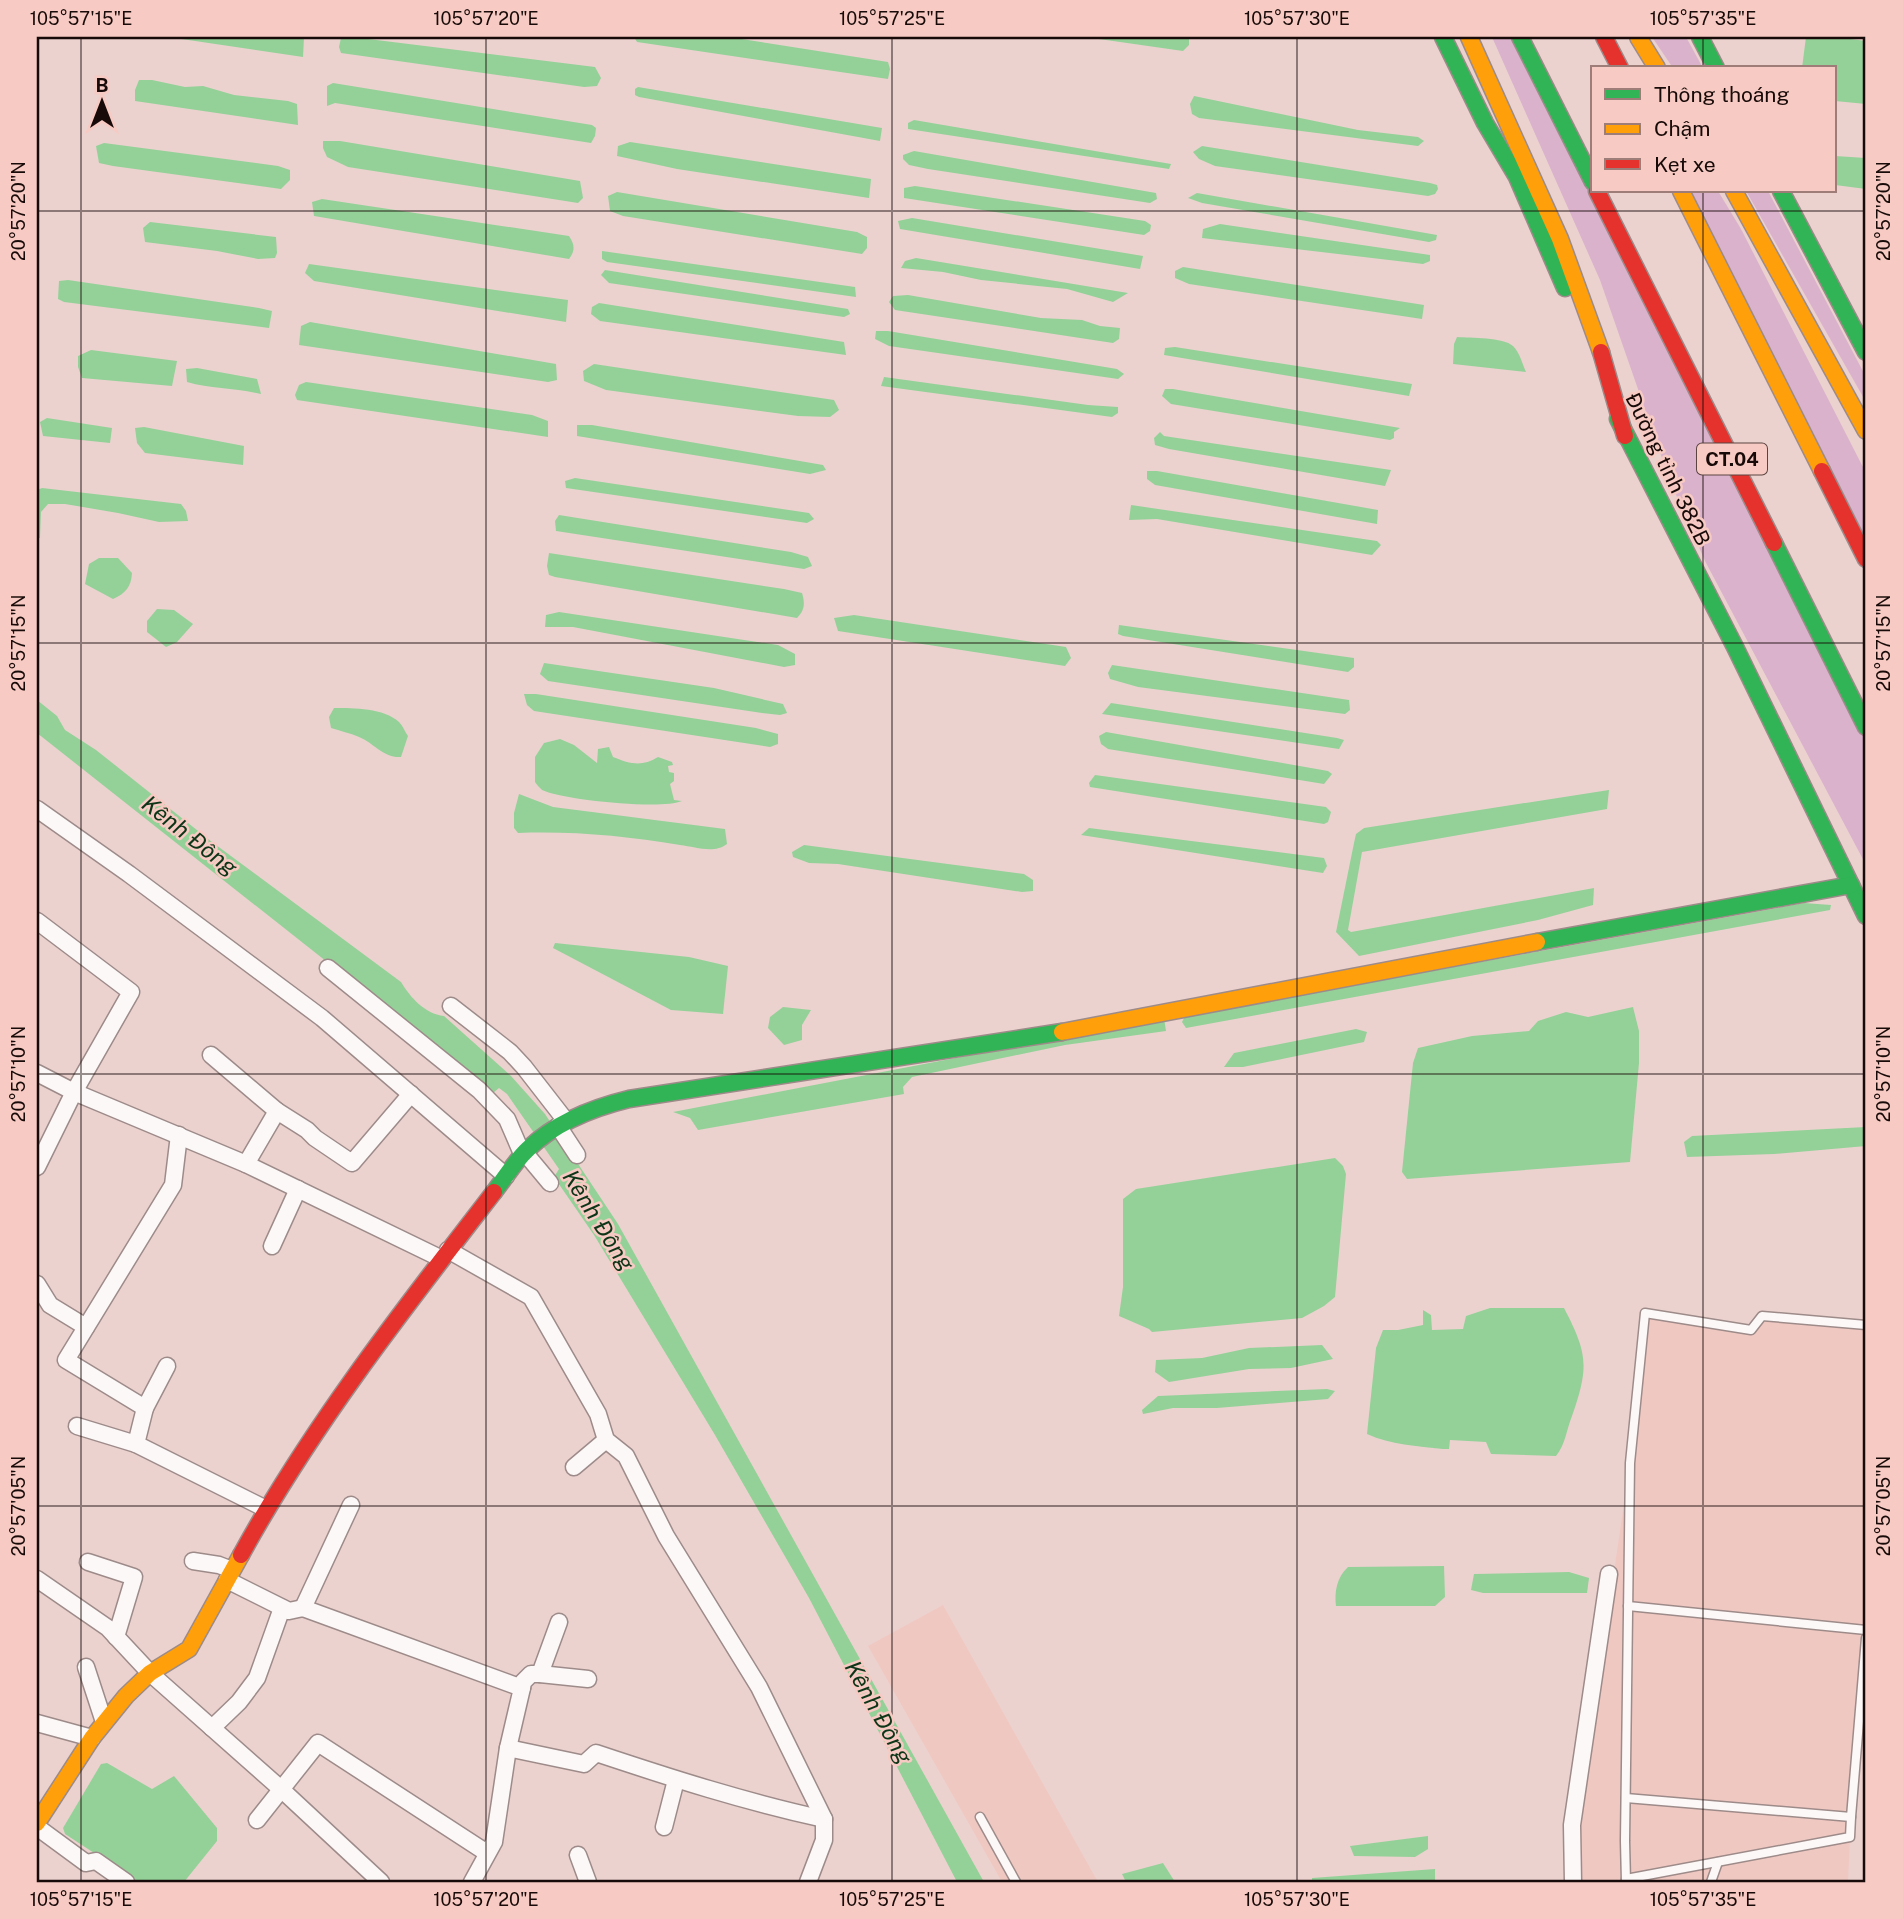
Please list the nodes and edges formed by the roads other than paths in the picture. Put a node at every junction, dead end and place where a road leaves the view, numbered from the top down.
1 (1443, 37) edge
2 (1469, 37) edge
3 (1520, 37) edge
4 (1604, 37) edge
5 (1638, 37) edge
6 (1700, 37) edge
7 (1619, 66) edge
8 (1656, 66) edge
9 (1715, 66) edge
10 (1591, 178) edge
11 (1598, 192) edge
12 (1682, 192) edge
13 (1735, 192) edge
14 (1782, 192) edge
15 (1866, 352) edge
16 (1866, 431) edge
17 (1625, 436) junction
18 (1866, 559) edge
19 (1866, 727) edge
20 (37, 809) edge
21 (1851, 885) junction
22 (1866, 916) edge
23 (41, 924) edge
24 (37, 942) edge
25 (328, 968) dead end
26 (451, 1006) dead end
27 (211, 1055) dead end
28 (37, 1073) edge
29 (74, 1092) junction
30 (411, 1094) junction
31 (276, 1111) junction
32 (562, 1123) junction
33 (179, 1135) junction
34 (525, 1153) junction
35 (577, 1155) dead end
36 (246, 1164) junction
37 (37, 1167) edge
38 (506, 1176) junction
39 (550, 1184) dead end
40 (299, 1189) junction
41 (272, 1246) dead end
42 (445, 1255) junction
43 (37, 1284) edge
44 (1866, 1325) edge
45 (86, 1327) junction
46 (166, 1366) dead end
47 (145, 1408) junction
48 (77, 1426) dead end
49 (606, 1440) junction
50 (136, 1444) junction
51 (574, 1467) dead end
52 (351, 1504) dead end
53 (266, 1508) junction
54 (193, 1561) dead end
55 (88, 1562) dead end
56 (1609, 1574) dead end
57 (230, 1575) junction
58 (37, 1578) edge
59 (1628, 1606) junction
60 (282, 1608) junction
61 (303, 1608) junction
62 (559, 1622) dead end
63 (1866, 1630) edge
64 (116, 1637) junction
65 (1866, 1638) edge
66 (86, 1667) dead end
67 (150, 1673) junction
68 (540, 1674) junction
69 (588, 1679) dead end
70 (522, 1688) junction
71 (104, 1722) junction
72 (37, 1723) edge
73 (212, 1728) junction
74 (92, 1738) junction
75 (508, 1748) junction
76 (676, 1780) junction
77 (281, 1789) junction
78 (1626, 1798) junction
79 (980, 1817) dead end
80 (1851, 1817) junction
81 (824, 1819) junction
82 (257, 1820) dead end
83 (37, 1825) edge
84 (664, 1826) dead end
85 (487, 1853) junction
86 (579, 1855) dead end
87 (1718, 1862) junction
88 (1626, 1881) edge
89 (126, 1882) edge
90 (381, 1882) edge
91 (472, 1882) edge
92 (588, 1882) edge
93 (808, 1882) edge
94 (1016, 1882) edge
95 (1573, 1882) edge
96 (1711, 1882) edge

1 - 17 main road, Đường tỉnh 382B
2 - 17 main road
3 - 10 main road
4 - 7 main road
5 - 8 main road
6 - 9 main road
11 - 19 main road, CT.04
12 - 18 main road
13 - 16 main road
14 - 15 main road
17 - 21 main road, Đường tỉnh 382B
20 - 30 street
21 - 22 main road, Đường tỉnh 382B
21 - 32 main road
23 - 24 street
23 - 29 street
25 - 34 street
26 - 32 street
27 - 31 street
28 - 29 street
29 - 33 street
29 - 37 street
30 - 31 street
30 - 38 street
31 - 36 street
32 - 34 main road
32 - 35 street
33 - 36 street
33 - 45 street
34 - 38 main road
34 - 39 street
36 - 40 street
38 - 42 main road
40 - 41 street
40 - 42 street
42 - 49 street
42 - 53 main road
43 - 45 street
44 - 59 lane
45 - 47 street
46 - 47 street
47 - 50 street
48 - 50 street
49 - 51 street
49 - 81 street
50 - 53 street
52 - 61 street
53 - 57 main road
54 - 57 street
55 - 64 street
56 - 95 street
57 - 60 street
57 - 67 main road
58 - 64 street
59 - 63 lane
59 - 78 lane
60 - 61 street
60 - 73 street
61 - 70 street
62 - 68 street
64 - 67 street
65 - 80 lane
66 - 71 street
67 - 71 main road
67 - 73 street
68 - 69 street
68 - 70 street
70 - 75 street
71 - 74 main road
72 - 74 street
73 - 77 street
74 - 83 main road
75 - 76 street
75 - 85 street
76 - 81 street
76 - 84 street
77 - 82 street
77 - 85 street
77 - 90 street
78 - 80 lane
78 - 88 lane
79 - 94 lane
80 - 87 lane
81 - 93 street
83 - 89 street
85 - 91 street
86 - 92 street
87 - 88 lane
87 - 96 lane

